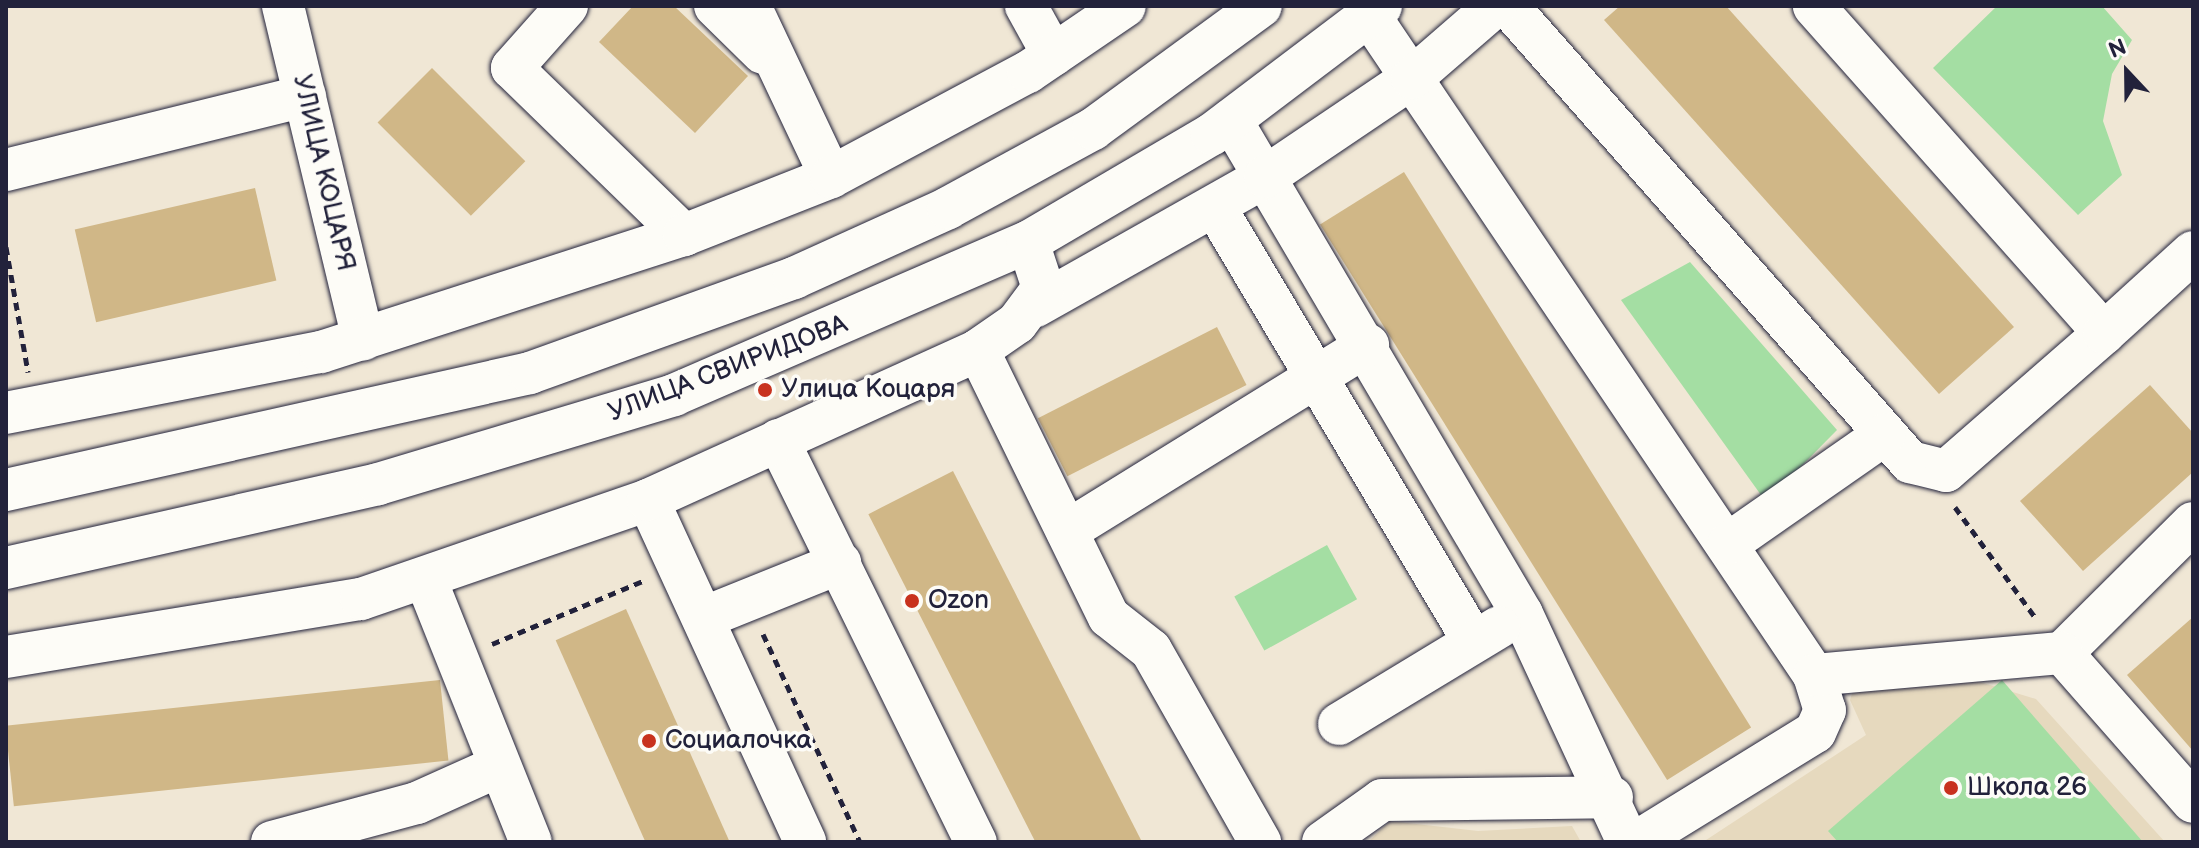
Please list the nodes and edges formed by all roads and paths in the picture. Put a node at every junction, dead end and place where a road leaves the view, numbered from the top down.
1 (283, 6) edge
2 (567, 6) edge
3 (715, 6) edge
4 (750, 6) edge
5 (1026, 6) edge
6 (1125, 6) edge
7 (1261, 6) edge
8 (1495, 6) edge
9 (1508, 6) edge
10 (1814, 6) edge
11 (1375, 11) edge
12 (1053, 55) junction
13 (779, 69) junction
14 (1412, 78) junction
15 (305, 96) junction
16 (1231, 120) junction
17 (6, 170) edge
18 (831, 177) junction
19 (1265, 177) junction
20 (1215, 207) junction
21 (684, 235) junction
22 (1028, 242) junction
23 (6, 247) edge
24 (2193, 252) edge
25 (1036, 306) junction
26 (2104, 333) junction
27 (363, 340) junction
28 (1368, 345) junction
29 (978, 350) junction
30 (1314, 379) junction
31 (20, 410) edge
32 (1885, 434) junction
33 (778, 440) junction
34 (1946, 471) junction
35 (6, 490) edge
36 (648, 500) junction
37 (2193, 523) edge
38 (1067, 531) junction
39 (1729, 543) junction
40 (840, 563) junction
41 (679, 566) junction
42 (6, 568) edge
43 (426, 580) junction
44 (747, 601) junction
45 (1522, 614) junction
46 (703, 618) junction
47 (1474, 642) junction
48 (2062, 653) junction
49 (6, 657) edge
50 (457, 658) junction
51 (1814, 675) junction
52 (1339, 724) dead end
53 (497, 767) junction
54 (1612, 797) junction
55 (2193, 802) edge
56 (272, 842) edge
57 (531, 842) edge
58 (805, 842) edge
59 (860, 842) edge
60 (976, 842) edge
61 (1260, 842) edge
62 (1323, 842) edge
63 (1628, 842) edge
64 (1636, 842) edge

1 - 15 street, УЛИЦА КОЦАРЯ
2 - 21 street
3 - 13 street
4 - 13 street
5 - 12 street
6 - 12 street
7 - 35 street
8 - 14 street
9 - 32 street
10 - 26 street
11 - 14 street
11 - 16 street, УЛИЦА СВИРИДОВА
12 - 18 street
13 - 18 street
14 - 19 street
14 - 39 street
15 - 17 street
15 - 27 street, УЛИЦА КОЦАРЯ
16 - 19 street
16 - 22 street, УЛИЦА СВИРИДОВА
18 - 21 street
19 - 20 street
19 - 28 street
20 - 25 street
20 - 30 street
21 - 27 street
22 - 25 street
22 - 42 street, УЛИЦА СВИРИДОВА
23 - 31 path
24 - 26 street
25 - 29 street
26 - 34 street
27 - 31 street
28 - 30 street
28 - 45 street
29 - 33 street
29 - 38 street
30 - 38 street
30 - 47 street
32 - 34 street
32 - 39 street
33 - 36 street
33 - 40 street
34 - 48 path
36 - 41 street
36 - 43 street
37 - 48 street
38 - 61 street
39 - 51 street
40 - 44 street
40 - 60 street
41 - 46 street
41 - 50 path
43 - 49 street
43 - 50 street
44 - 46 street
44 - 59 path
45 - 47 street
45 - 54 street
46 - 58 street
47 - 52 street
48 - 51 street
48 - 55 street
50 - 53 street
51 - 64 street
53 - 56 street
53 - 57 street
54 - 62 street
54 - 63 street

